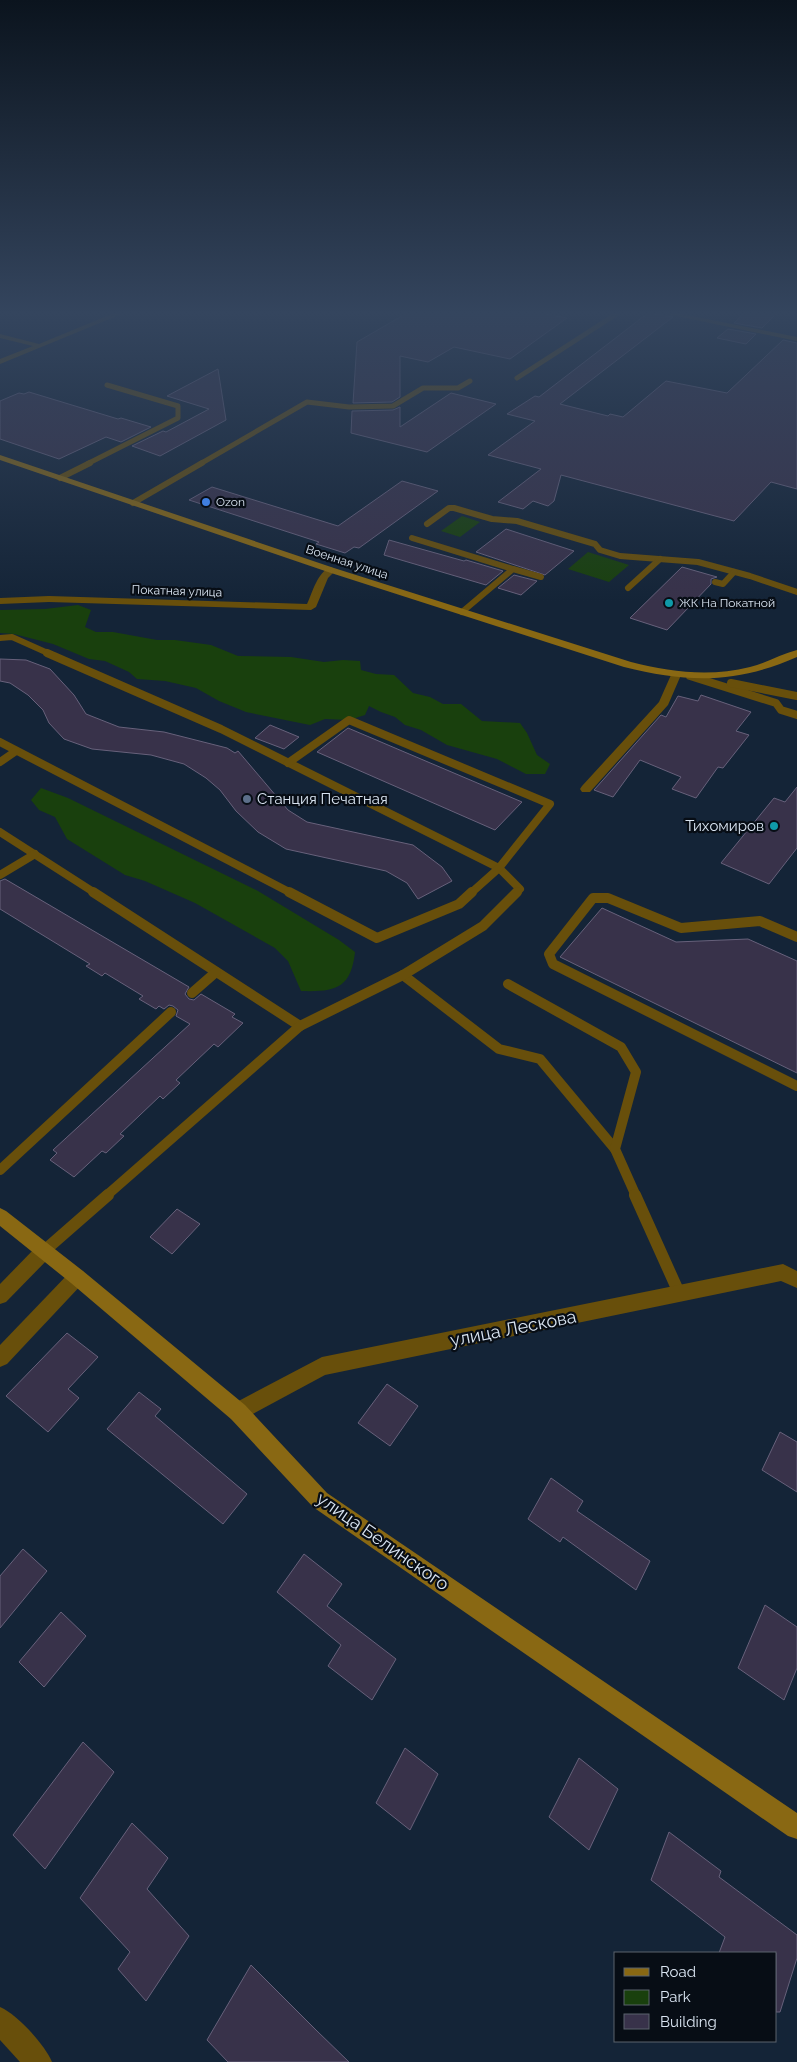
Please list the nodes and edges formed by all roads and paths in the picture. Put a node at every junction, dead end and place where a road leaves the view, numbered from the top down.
1 (178, 409) edge
2 (295, 409) edge
3 (0, 457) edge
4 (60, 478) junction
5 (134, 502) junction
6 (427, 524) dead end
7 (412, 538) dead end
8 (660, 558) junction
9 (513, 569) junction
10 (331, 570) junction
11 (734, 572) junction
12 (541, 577) dead end
13 (715, 582) dead end
14 (628, 588) dead end
15 (797, 592) edge
16 (0, 601) edge
17 (462, 612) junction
18 (0, 638) edge
19 (797, 653) edge
20 (676, 675) junction
21 (690, 676) junction
22 (711, 678) junction
23 (797, 696) edge
24 (797, 715) edge
25 (0, 742) edge
26 (16, 751) junction
27 (0, 762) edge
28 (288, 763) junction
29 (586, 789) dead end
30 (0, 832) edge
31 (35, 854) junction
32 (499, 868) junction
33 (0, 875) edge
34 (797, 937) edge
35 (216, 972) junction
36 (403, 975) junction
37 (508, 984) dead end
38 (192, 993) dead end
39 (170, 1012) dead end
40 (300, 1026) junction
41 (797, 1086) edge
42 (615, 1149) junction
43 (0, 1170) edge
44 (0, 1216) edge
45 (44, 1251) junction
46 (77, 1278) junction
47 (797, 1280) edge
48 (680, 1294) junction
49 (0, 1296) edge
50 (0, 1358) edge
51 (238, 1412) junction
52 (797, 1827) edge
53 (0, 2020) edge
54 (38, 2062) edge

1 - 4 lane
2 - 5 lane
3 - 4 main road, Военная улица
4 - 5 main road, Военная улица
5 - 10 main road, Военная улица
6 - 8 lane
7 - 9 lane
8 - 11 lane
8 - 14 lane
9 - 12 lane
9 - 17 lane
10 - 16 street, Покатная улица
10 - 17 main road, Военная улица
11 - 13 lane
11 - 15 lane
17 - 20 main road, Военная улица
18 - 28 lane
19 - 22 main road, Военная улица
20 - 21 main road, Военная улица
20 - 29 street
21 - 22 main road, Военная улица
21 - 24 lane
22 - 23 lane
25 - 26 lane
26 - 27 lane
26 - 32 lane
28 - 32 lane
28 - 32 lane
30 - 31 lane
31 - 33 lane
31 - 35 lane
32 - 36 lane
34 - 41 lane
35 - 38 lane
35 - 40 lane
36 - 40 lane
36 - 42 lane
37 - 42 lane
39 - 43 lane
40 - 45 lane
42 - 48 lane
44 - 45 main road, улица Белинского
45 - 46 main road, улица Белинского
45 - 49 street
46 - 50 street
46 - 51 main road, улица Белинского
47 - 48 street, улица Лескова
48 - 51 street, улица Лескова
51 - 52 main road, улица Белинского
53 - 54 street

